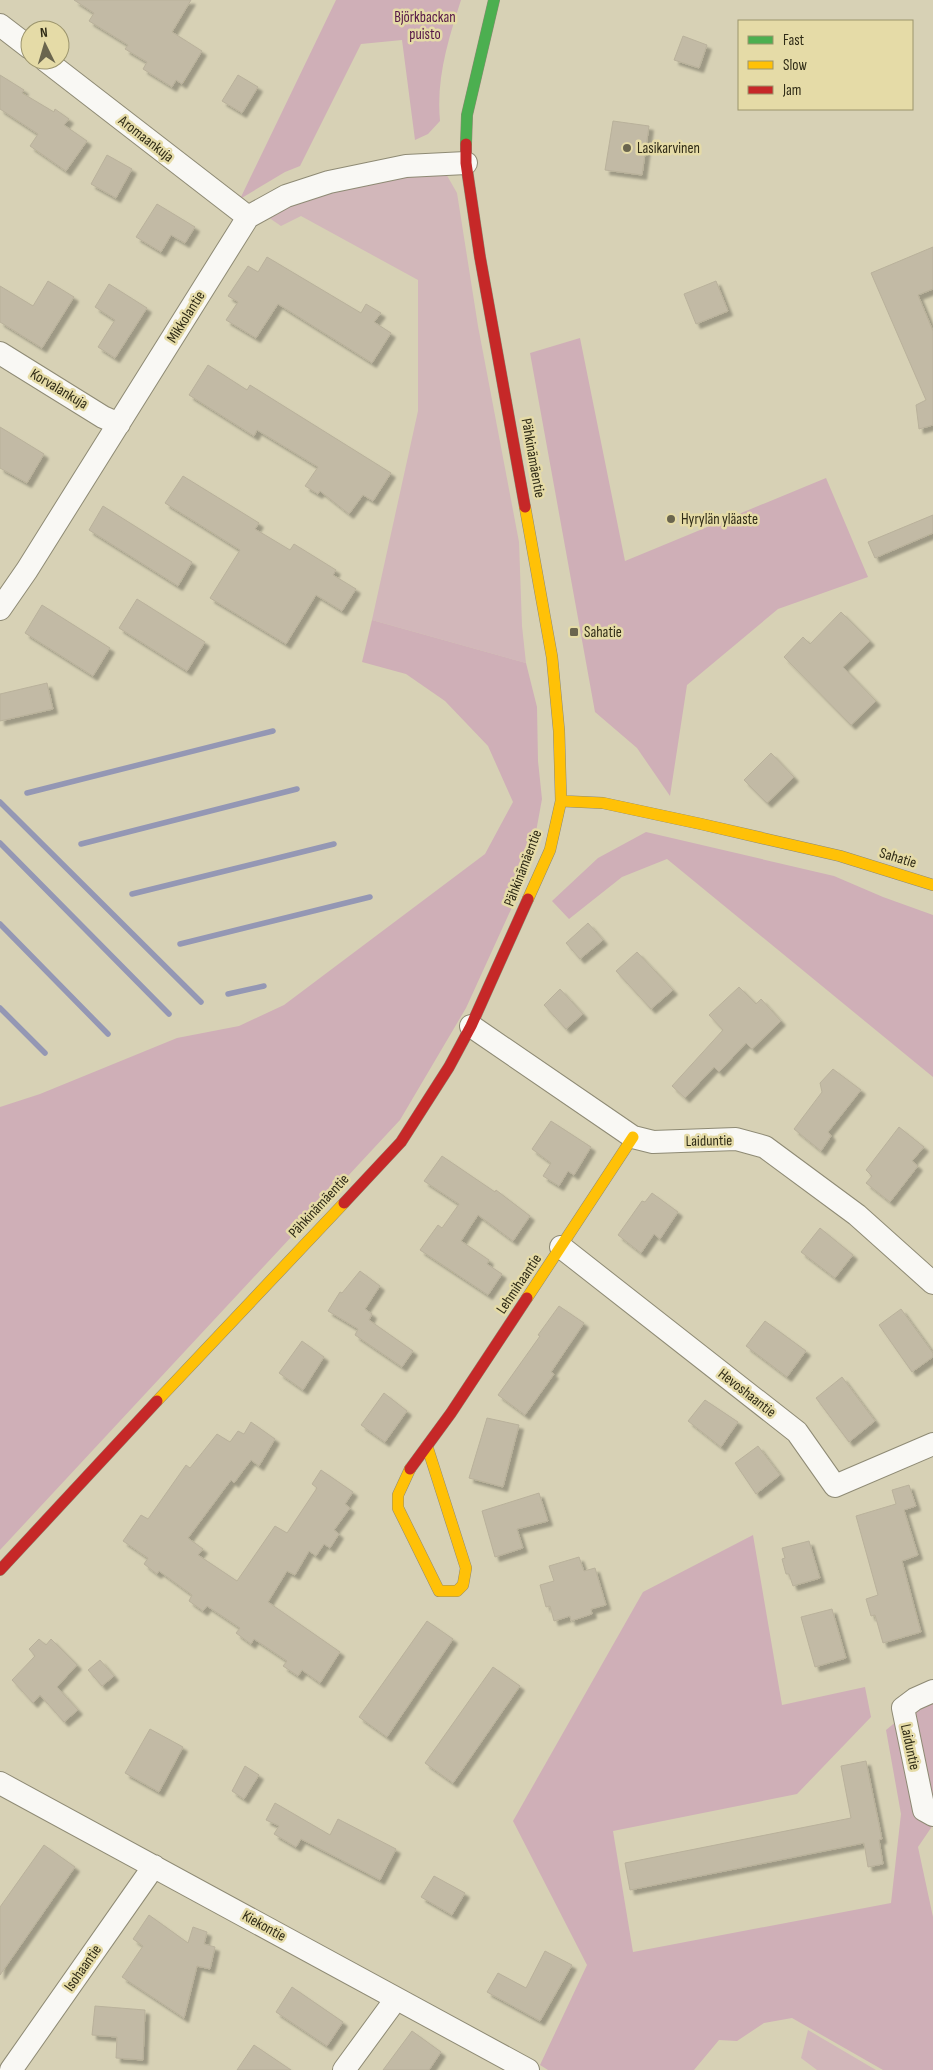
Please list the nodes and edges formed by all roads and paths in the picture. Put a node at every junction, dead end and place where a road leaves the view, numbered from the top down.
1 (494, 0) edge
2 (0, 25) edge
3 (20, 40) edge
4 (58, 70) edge
5 (466, 163) junction
6 (248, 217) junction
7 (0, 353) edge
8 (119, 424) junction
9 (0, 609) edge
10 (561, 801) junction
11 (933, 885) edge
12 (471, 1026) junction
13 (633, 1138) junction
14 (561, 1248) junction
15 (933, 1283) edge
16 (933, 1444) edge
17 (427, 1446) junction
18 (0, 1570) edge
19 (933, 1691) edge
20 (0, 1783) edge
21 (933, 1815) edge
22 (154, 1866) junction
23 (396, 1999) junction
24 (11, 2070) edge
25 (344, 2070) edge
26 (528, 2070) edge

1 - 5 street, Pähkinämäentie
2 - 3 street
4 - 6 street, Aromaankuja
5 - 6 street, Mikkolantie
5 - 10 street, Pähkinämäentie
6 - 8 street, Mikkolantie
7 - 8 street, Korvalankuja
8 - 9 street, Mikkolantie
10 - 11 street, Sahatie
10 - 12 street, Pähkinämäentie
12 - 13 street, Laiduntie
12 - 18 street, Pähkinämäentie
13 - 14 street, Lehmihaantie
13 - 15 street, Laiduntie
14 - 16 street, Hevoshaantie
14 - 17 street, Lehmihaantie
17 - 17 street, Lehmihaantie
19 - 21 street, Laiduntie
20 - 22 street, Kiekontie
22 - 23 street, Kiekontie
22 - 24 street, Isohaantie
23 - 25 street
23 - 26 street, Kiekontie

